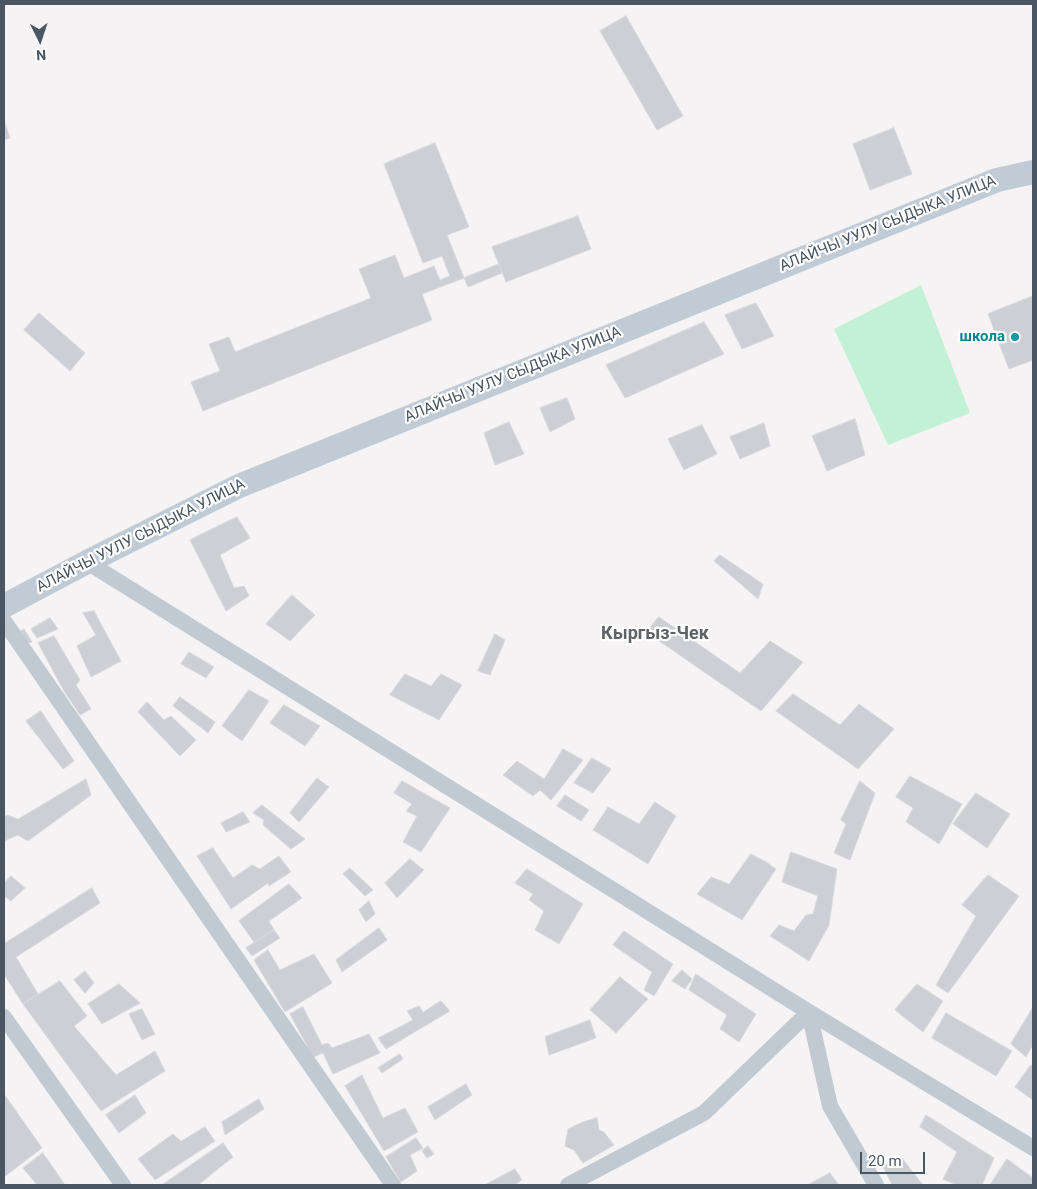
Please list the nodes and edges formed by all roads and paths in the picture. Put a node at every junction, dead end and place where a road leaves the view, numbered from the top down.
1 (1033, 172) edge
2 (87, 562) junction
3 (4, 606) edge
4 (4, 621) edge
5 (809, 1012) junction
6 (4, 1017) edge
7 (1033, 1148) edge
8 (123, 1185) edge
9 (393, 1185) edge
10 (568, 1185) edge
11 (876, 1185) edge

1 - 2 street, АЛАЙЧЫ УУЛУ СЫДЫКА УЛИЦА
2 - 3 street, АЛАЙЧЫ УУЛУ СЫДЫКА УЛИЦА
2 - 5 street
4 - 9 street
5 - 7 street
5 - 10 street
5 - 11 street
6 - 8 street

